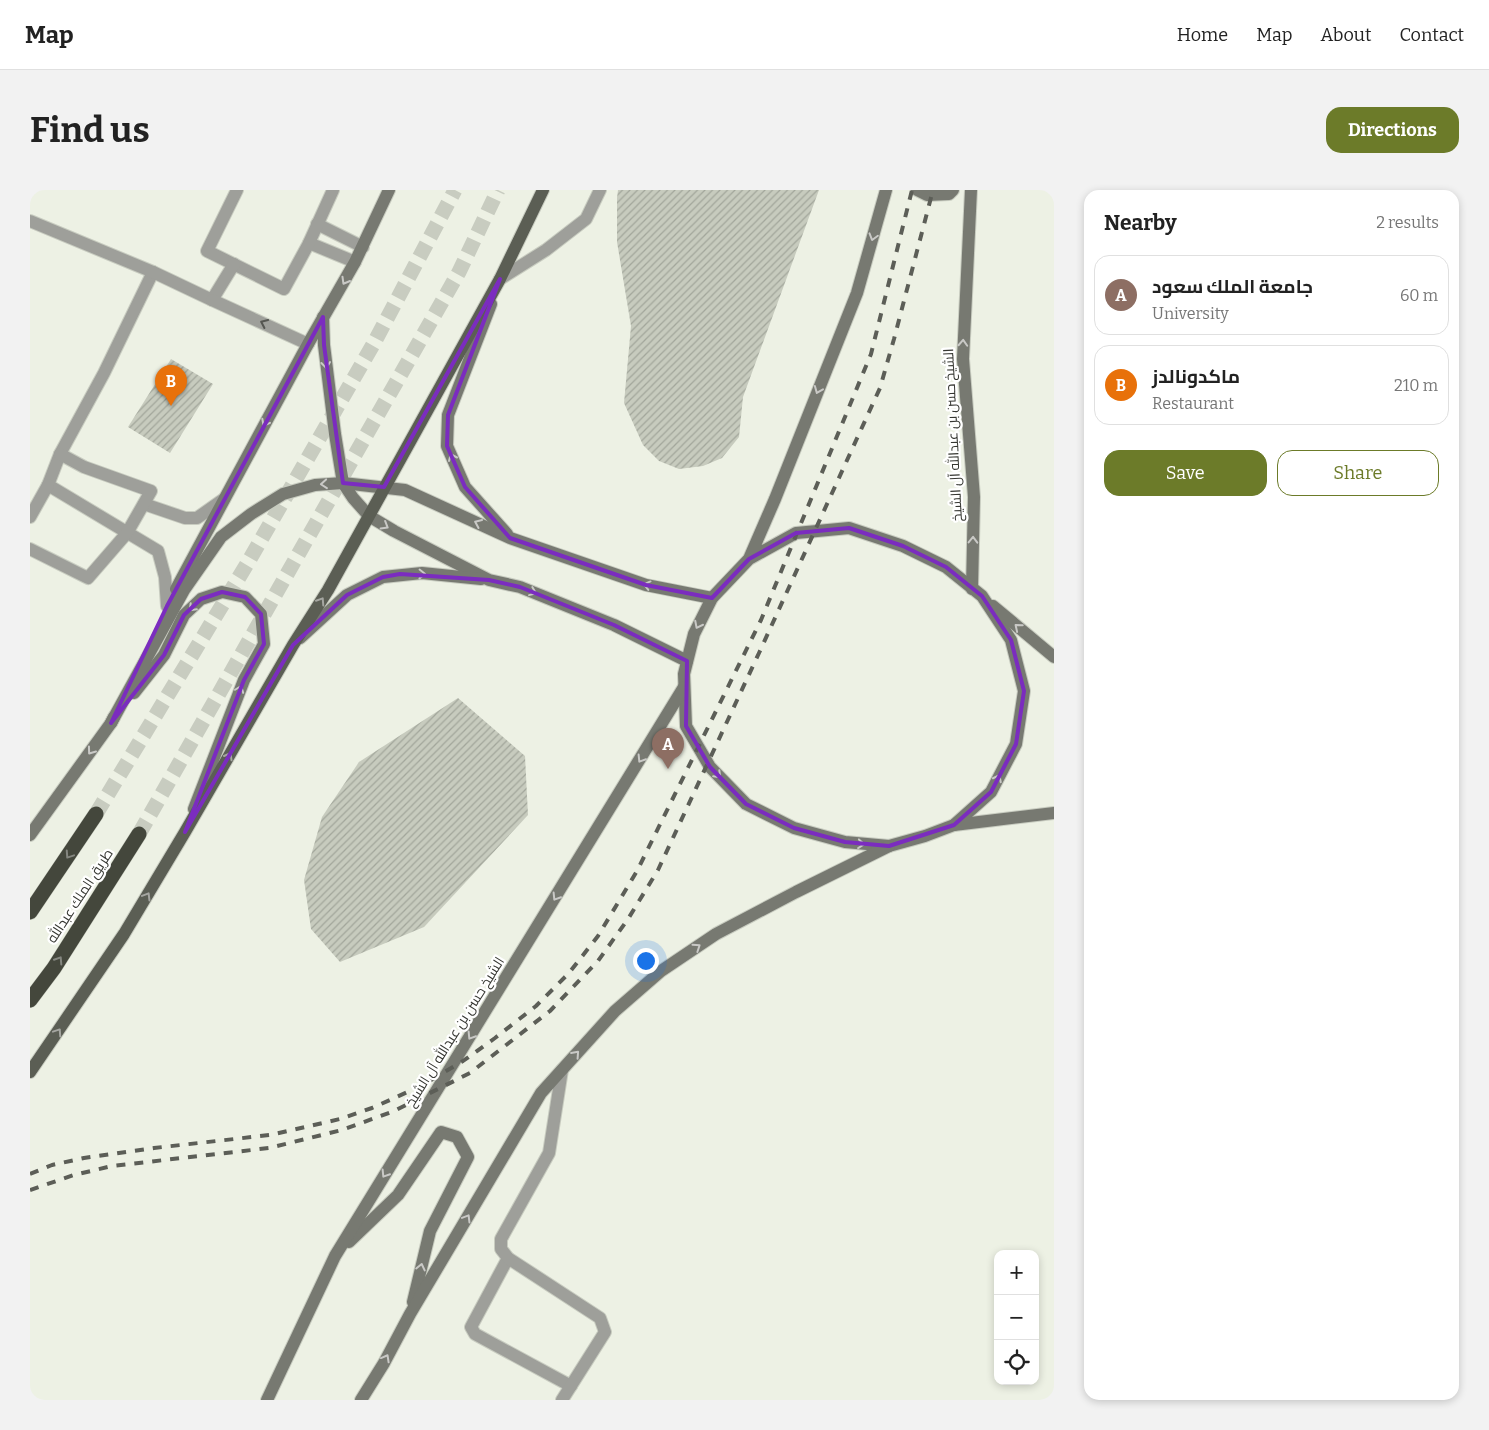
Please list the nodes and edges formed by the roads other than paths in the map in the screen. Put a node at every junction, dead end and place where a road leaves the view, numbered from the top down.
1 (238, 190) edge
2 (332, 190) edge
3 (389, 190) edge
4 (543, 190) edge
5 (600, 190) edge
6 (886, 190) edge
7 (917, 190) edge
8 (953, 190) edge
9 (971, 190) edge
10 (30, 221) edge
11 (317, 224) junction
12 (309, 243) junction
13 (362, 247) junction
14 (355, 262) junction
15 (234, 264) junction
16 (152, 272) junction
17 (500, 279) junction
18 (212, 300) junction
19 (324, 317) junction
20 (308, 344) junction
21 (60, 454) junction
22 (343, 482) junction
23 (48, 484) junction
24 (384, 487) junction
25 (224, 499) junction
26 (144, 504) junction
27 (369, 516) junction
28 (30, 517) edge
29 (127, 533) junction
30 (510, 538) junction
31 (30, 549) edge
32 (749, 559) junction
33 (489, 580) junction
34 (977, 592) junction
35 (712, 598) junction
36 (167, 606) junction
37 (292, 645) junction
38 (1054, 657) edge
39 (687, 660) junction
40 (684, 687) junction
41 (111, 723) junction
42 (1054, 813) edge
43 (96, 814) tunnel mouth
44 (954, 826) junction
45 (185, 832) junction
46 (139, 834) tunnel mouth
47 (30, 835) edge
48 (889, 846) junction
49 (30, 912) edge
50 (30, 1000) edge
51 (562, 1070) junction
52 (30, 1072) edge
53 (335, 1256) junction
54 (508, 1258) junction
55 (410, 1314) junction
56 (571, 1386) junction
57 (267, 1400) edge
58 (361, 1400) edge
59 (562, 1400) edge

1 - 15 street
2 - 11 street
3 - 13 main road
4 - 17 main road
5 - 17 street
6 -> 32 main road, الشيخ حسن بن عبدالله آل الشيخ
7 - 8 main road
34 -> 9 main road, الشيخ حسن بن عبدالله آل الشيخ
10 - 16 street
11 - 12 street
11 - 13 street
12 - 14 street
12 - 15 street
13 - 14 main road
14 -> 19 main road
15 - 18 street
16 - 18 street
16 - 21 street
17 - 24 main road
30 -> 17 main road
20 -> 18 street
19 - 20 main road
19 -> 22 main road
20 -> 25 main road
21 - 23 street
21 - 26 street
22 - 24 main road
22 - 27 main road
22 -> 41 main road
23 - 28 street
23 - 29 street
24 - 27 main road
30 -> 24 main road
25 - 26 street
25 - 36 main road
26 - 29 street
27 -> 33 main road
37 -> 27 main road
29 - 31 street
29 - 36 street
35 -> 30 main road
32 - 34 main road, الشيخ حسن بن عبدالله آل الشيخ
32 - 35 main road, الشيخ حسن بن عبدالله آل الشيخ
37 -> 33 main road
33 -> 39 main road
38 -> 34 main road
44 -> 34 main road, الشيخ حسن بن عبدالله آل الشيخ
35 -> 39 main road, الشيخ حسن بن عبدالله آل الشيخ
36 - 41 main road
45 -> 37 main road
39 - 40 main road, الشيخ حسن بن عبدالله آل الشيخ
40 -> 48 main road, الشيخ حسن بن عبدالله آل الشيخ
40 -> 53 main road, الشيخ حسن بن عبدالله آل الشيخ
45 -> 41 main road
41 -> 47 main road
42 - 44 main road
43 -> 49 highway
44 - 48 main road, الشيخ حسن بن عبدالله آل الشيخ
52 -> 45 main road
50 -> 46 highway, طريق الملك عبدالله
51 -> 48 main road, الشيخ حسن بن عبدالله آل الشيخ
51 - 54 street
55 -> 51 main road, الشيخ حسن بن عبدالله آل الشيخ
55 -> 53 main road
53 - 57 main road, الشيخ حسن بن عبدالله آل الشيخ
54 - 56 street
54 - 56 street
58 -> 55 main road, الشيخ حسن بن عبدالله آل الشيخ
56 - 59 street

